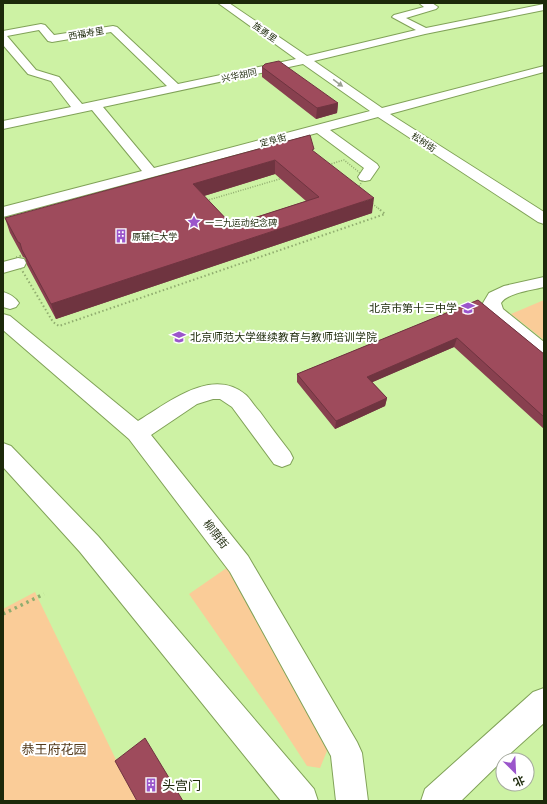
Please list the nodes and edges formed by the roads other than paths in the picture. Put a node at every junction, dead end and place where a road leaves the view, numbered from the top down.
1 (223, 3) edge
2 (424, 3) edge
3 (544, 6) edge
4 (425, 31) junction
5 (3, 34) edge
6 (3, 38) edge
7 (306, 60) junction
8 (544, 70) edge
9 (175, 88) junction
10 (95, 105) junction
11 (78, 108) junction
12 (379, 112) junction
13 (3, 124) edge
14 (318, 128) junction
15 (151, 173) junction
16 (365, 177) road end
17 (3, 212) edge
18 (544, 219) edge
19 (544, 282) edge
20 (5, 307) edge
21 (544, 352) edge
22 (137, 432) junction
23 (3, 452) edge
24 (282, 458) dead end
25 (544, 703) edge
26 (302, 801) edge
27 (352, 801) edge
28 (437, 801) edge

1 - 7 street, 旌勇里
2 - 4 street
3 - 4 street, 兴华胡同
4 - 7 street, 兴华胡同
5 - 9 street, 西福寿里
6 - 11 street
7 - 9 street, 兴华胡同
7 -> 12 street, 松树街
8 - 12 street, 定阜街
9 - 10 street, 兴华胡同
10 - 11 street, 兴华胡同
10 - 15 street
11 - 13 street, 兴华胡同
12 - 14 street, 定阜街
12 - 18 street, 松树街
14 - 15 street, 定阜街
14 - 16 street
15 - 17 street, 定阜街
19 - 21 street
20 - 22 street, 柳荫街
22 - 24 street
22 - 27 street, 柳荫街
23 - 26 street
25 - 28 street

